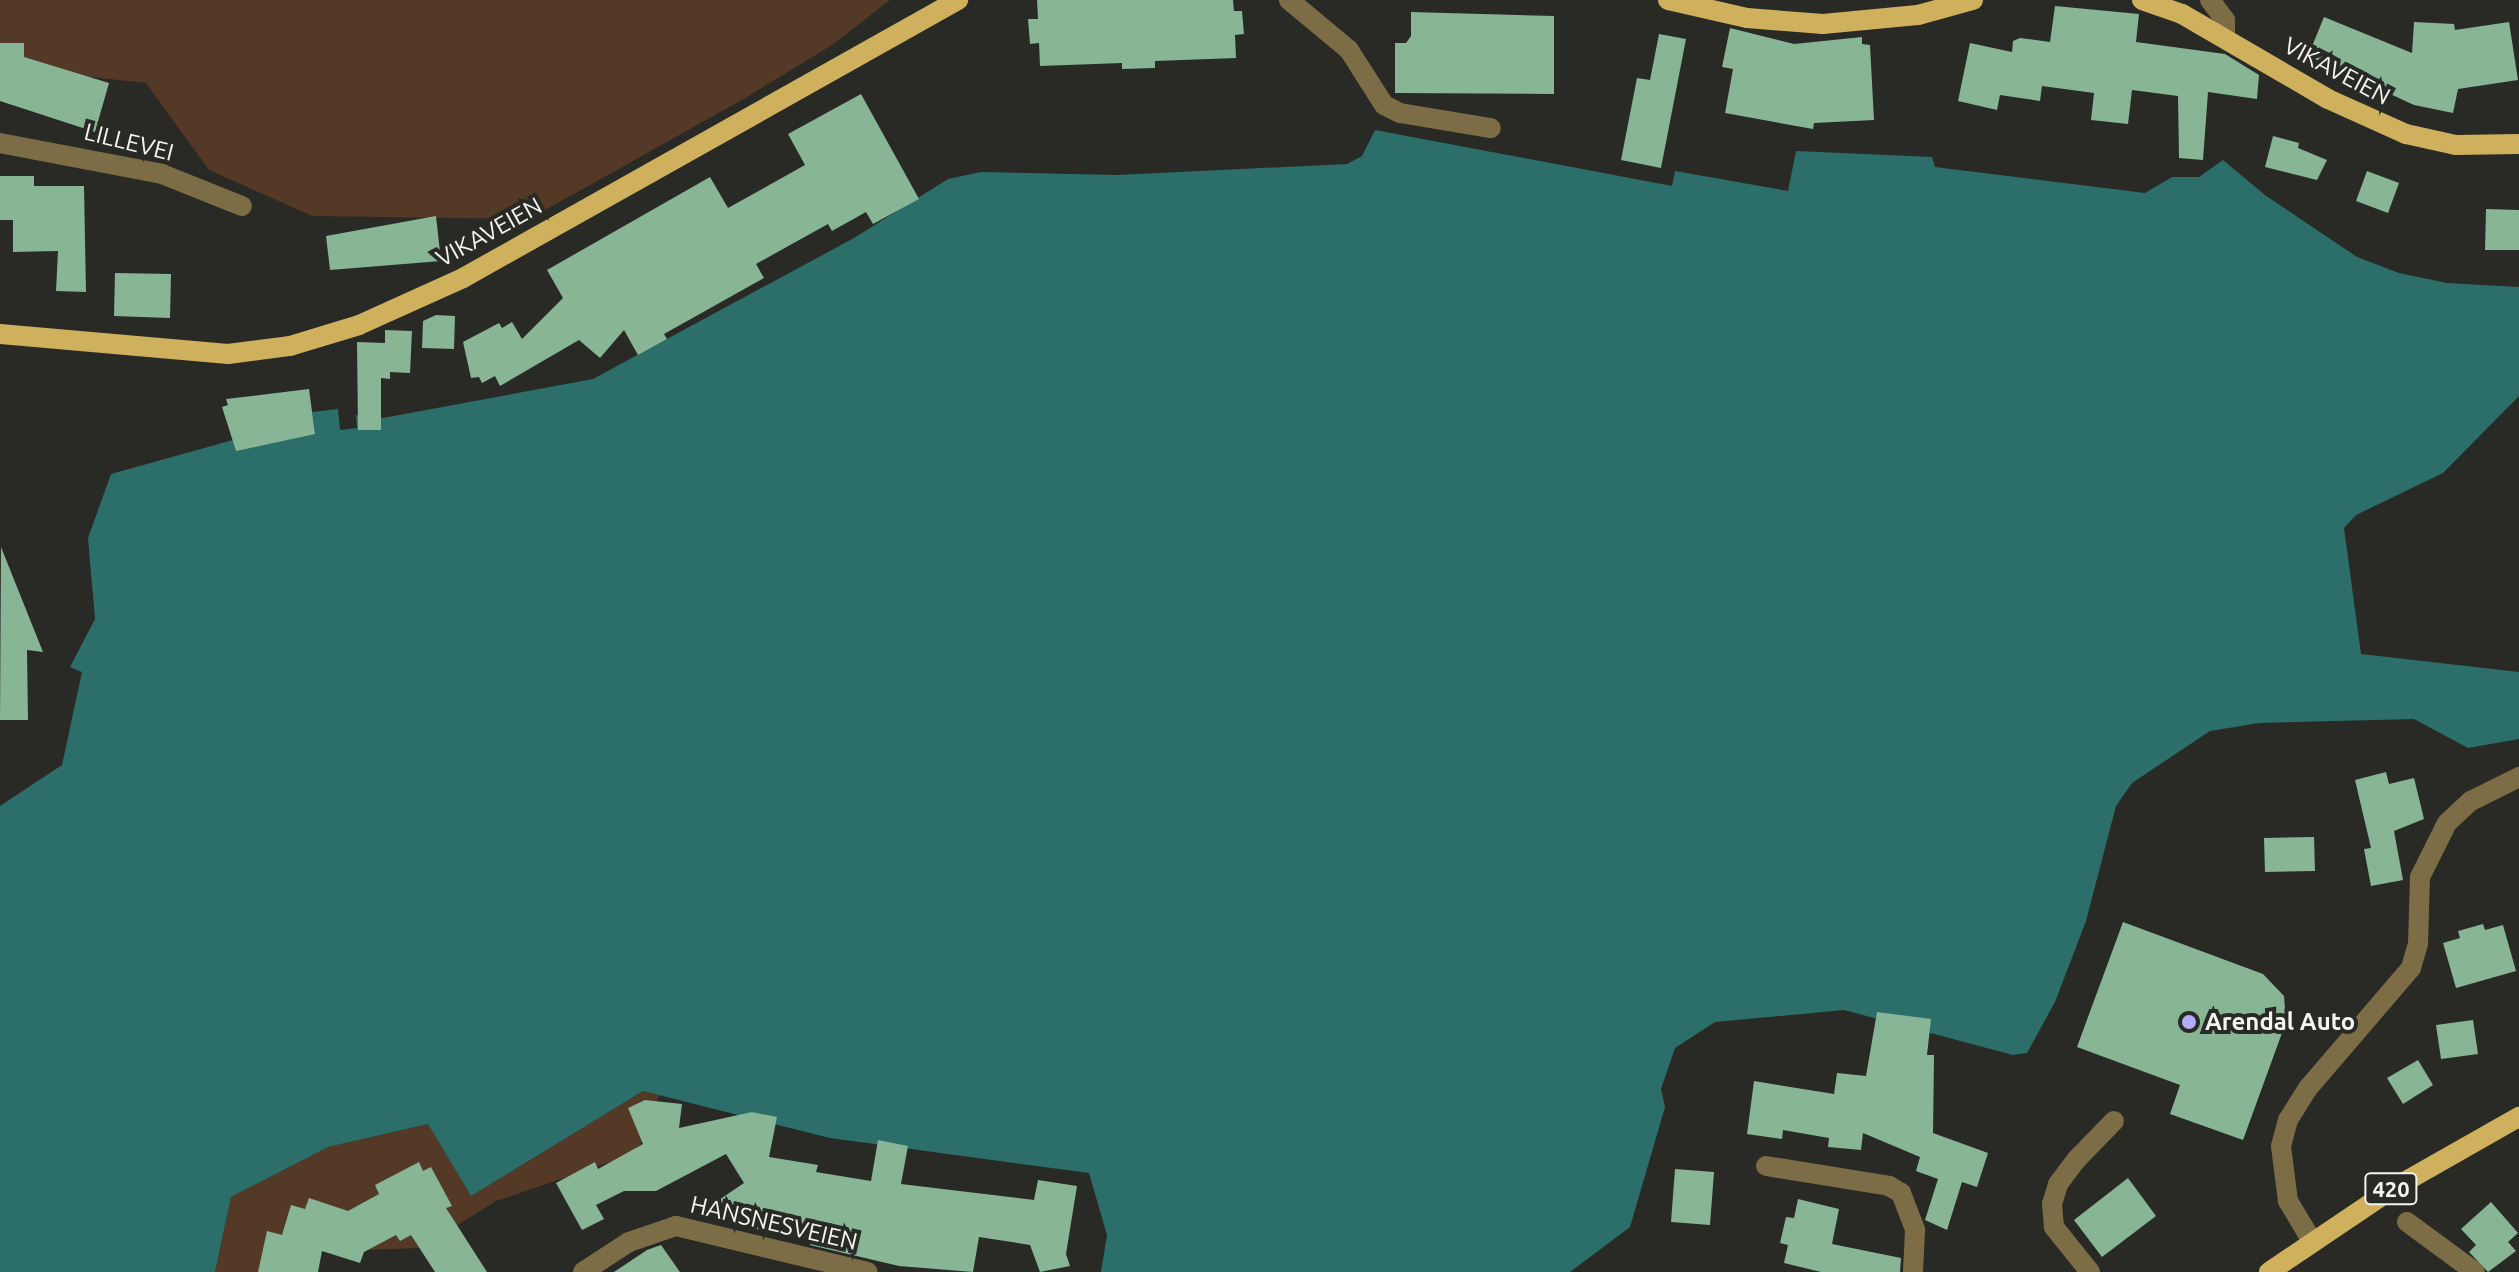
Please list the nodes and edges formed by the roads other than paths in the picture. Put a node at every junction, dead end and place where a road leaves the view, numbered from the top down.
1 (958, 0) edge
2 (1289, 0) edge
3 (1668, 0) edge
4 (1973, 0) edge
5 (2142, 0) edge
6 (2210, 0) edge
7 (2225, 36) junction
8 (1491, 128) dead end
9 (0, 143) edge
10 (2519, 144) edge
11 (242, 206) dead end
12 (0, 334) edge
13 (2519, 777) edge
14 (2519, 1117) edge
15 (2114, 1121) dead end
16 (1766, 1166) dead end
17 (2407, 1222) dead end
18 (2312, 1241) junction
19 (583, 1272) edge
20 (868, 1272) edge
21 (1913, 1272) edge
22 (2090, 1272) edge
23 (2269, 1272) edge
24 (2475, 1272) edge

1 - 12 main road, VIKAVEIEN
2 - 8 street
3 - 4 main road
5 - 7 main road, VIKAVEIEN
6 - 7 street
7 - 10 main road, VIKAVEIEN
9 - 11 street, LILLEVEI
13 - 18 street
14 - 18 main road, 420
15 - 22 street
16 - 21 street
17 - 24 street
18 - 23 main road, 420
19 - 20 street, HANSNESVEIEN

